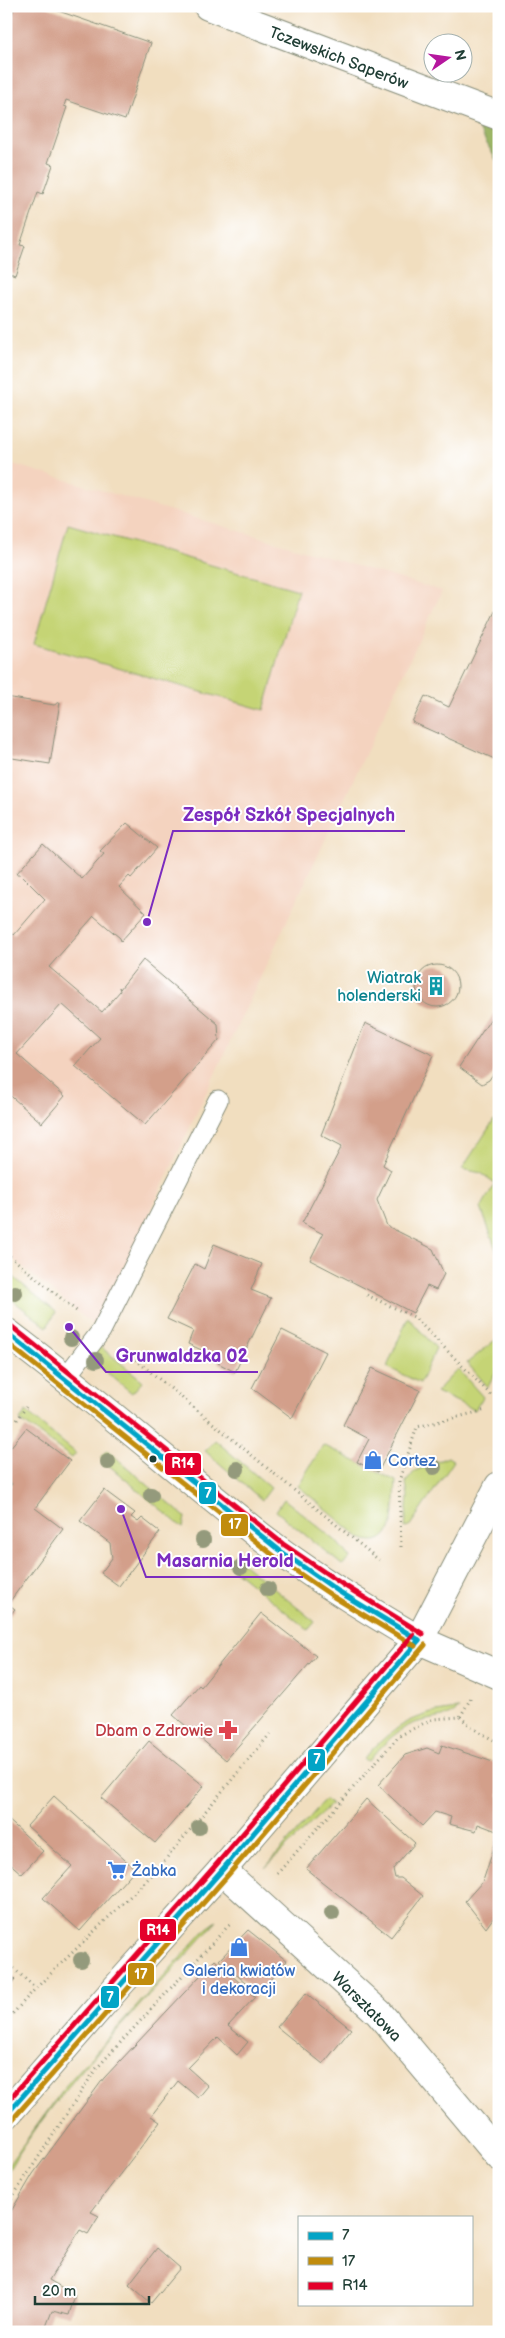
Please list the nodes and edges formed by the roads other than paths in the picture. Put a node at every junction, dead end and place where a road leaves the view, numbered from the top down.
1 (208, 6) edge
2 (499, 116) edge
3 (218, 1100) dead end
4 (6, 1332) edge
5 (66, 1377) junction
6 (499, 1486) edge
7 (418, 1640) junction
8 (494, 1673) edge
9 (222, 1870) junction
10 (6, 2115) edge
11 (499, 2156) edge

1 - 2 street, Tczewskich Saperów
3 - 5 lane
4 - 5 street
5 - 7 street
6 - 7 street
7 - 8 street
7 - 9 street
9 - 10 street
9 - 11 street, Warsztatowa

